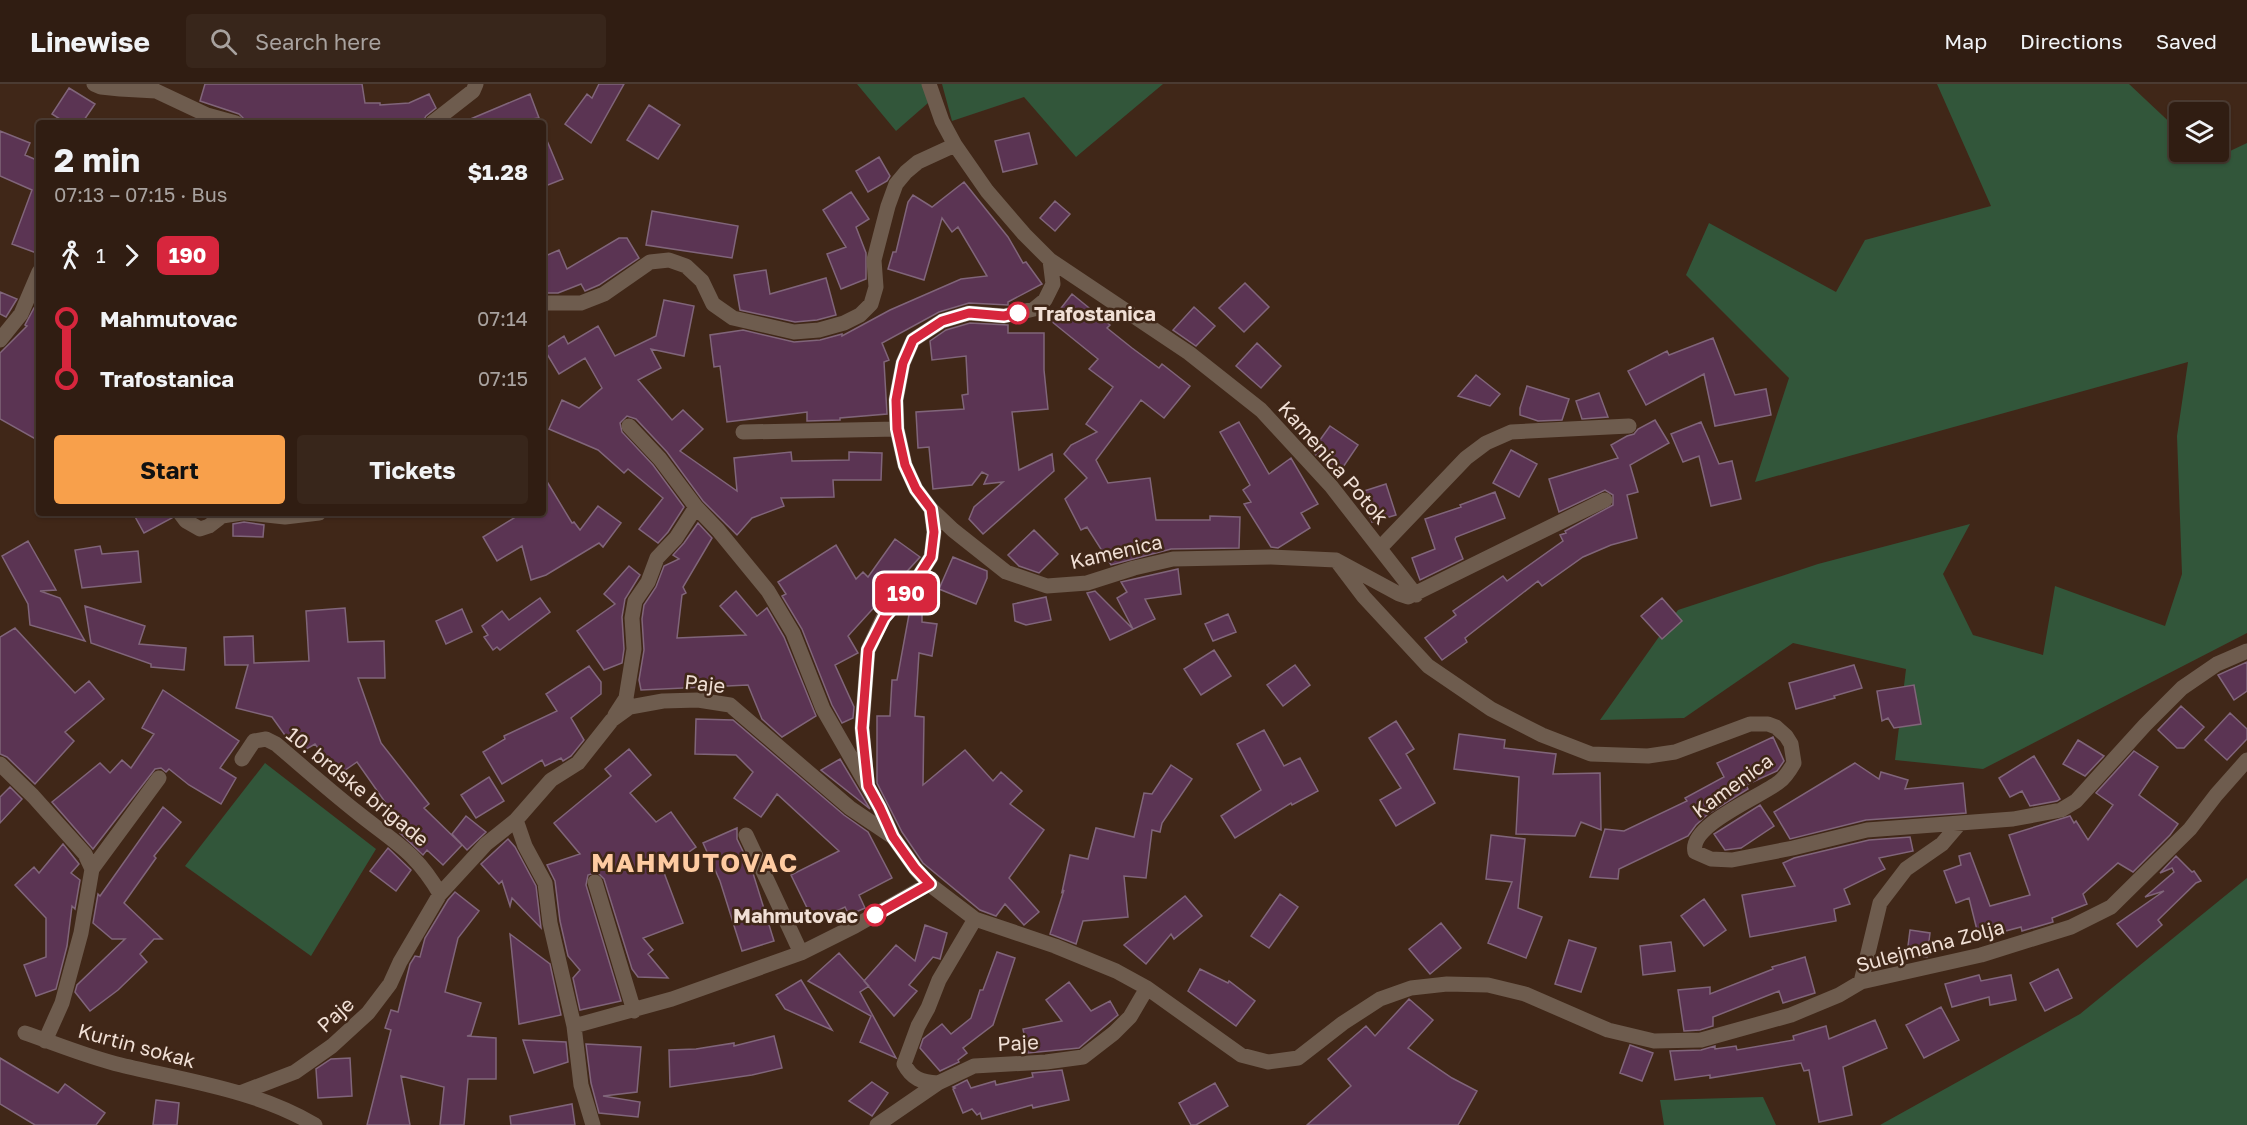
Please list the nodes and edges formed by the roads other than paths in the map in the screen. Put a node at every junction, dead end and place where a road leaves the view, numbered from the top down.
1 (94, 84) edge
2 (476, 84) edge
3 (929, 84) edge
4 (206, 119) edge
5 (436, 120) edge
6 (955, 145) junction
7 (1050, 260) junction
8 (36, 279) edge
9 (546, 303) edge
10 (0, 340) edge
11 (629, 426) dead end
12 (1629, 426) dead end
13 (897, 429) junction
14 (743, 432) dead end
15 (1605, 500) dead end
16 (696, 507) junction
17 (931, 509) junction
18 (182, 516) edge
19 (222, 516) edge
20 (275, 516) edge
21 (294, 516) edge
22 (1380, 548) junction
23 (1336, 560) junction
24 (1416, 595) junction
25 (2247, 651) edge
26 (612, 720) junction
27 (242, 759) dead end
28 (2247, 760) edge
29 (0, 764) edge
30 (159, 778) dead end
31 (868, 786) junction
32 (516, 820) junction
33 (1960, 823) junction
34 (746, 835) dead end
35 (893, 837) junction
36 (92, 869) junction
37 (595, 882) dead end
38 (930, 884) junction
39 (440, 894) junction
40 (975, 918) junction
41 (801, 953) junction
42 (1861, 982) junction
43 (1147, 988) junction
44 (634, 1011) junction
45 (574, 1026) junction
46 (25, 1034) dead end
47 (45, 1041) junction
48 (938, 1083) junction
49 (240, 1093) junction
50 (315, 1125) edge
51 (593, 1125) edge
52 (877, 1125) edge

1 - 4 street
2 - 5 street
3 - 6 street, Kamenica Potok
6 - 7 street, Kamenica Potok
6 - 9 street
7 - 13 street, Kamenica
7 - 22 street, Kamenica Potok
8 - 10 street
11 - 16 street
12 - 22 street, Kamenica Potok
13 - 14 street
13 - 17 street, Kamenica
15 - 24 street
16 - 26 street
16 - 31 street
17 - 23 street, Kamenica
17 - 31 street
18 - 19 street
20 - 21 street
22 - 24 street, Kamenica Potok
23 - 24 street, Kamenica
23 - 33 street, Kamenica
25 - 33 street, Kamenica
26 - 32 street, Paje
26 - 35 street, Paje
27 - 39 street, 10. brdske brigade
28 - 42 street, Sulejmana Zolja
29 - 36 street
30 - 36 street
31 - 35 street
32 - 39 street, Paje
32 - 45 street
33 - 42 street
34 - 41 street
35 - 38 street
36 - 47 street
37 - 44 street
38 - 40 street
38 - 41 street
39 - 49 street, Paje
40 - 43 street
40 - 48 street
41 - 44 street
42 - 43 street, Sulejmana Zolja
43 - 48 street, Paje
44 - 45 street
45 - 51 street
46 - 47 street, Kurtin sokak
47 - 49 street, Kurtin sokak
48 - 52 street, Paje
49 - 50 street, Kurtin sokak

